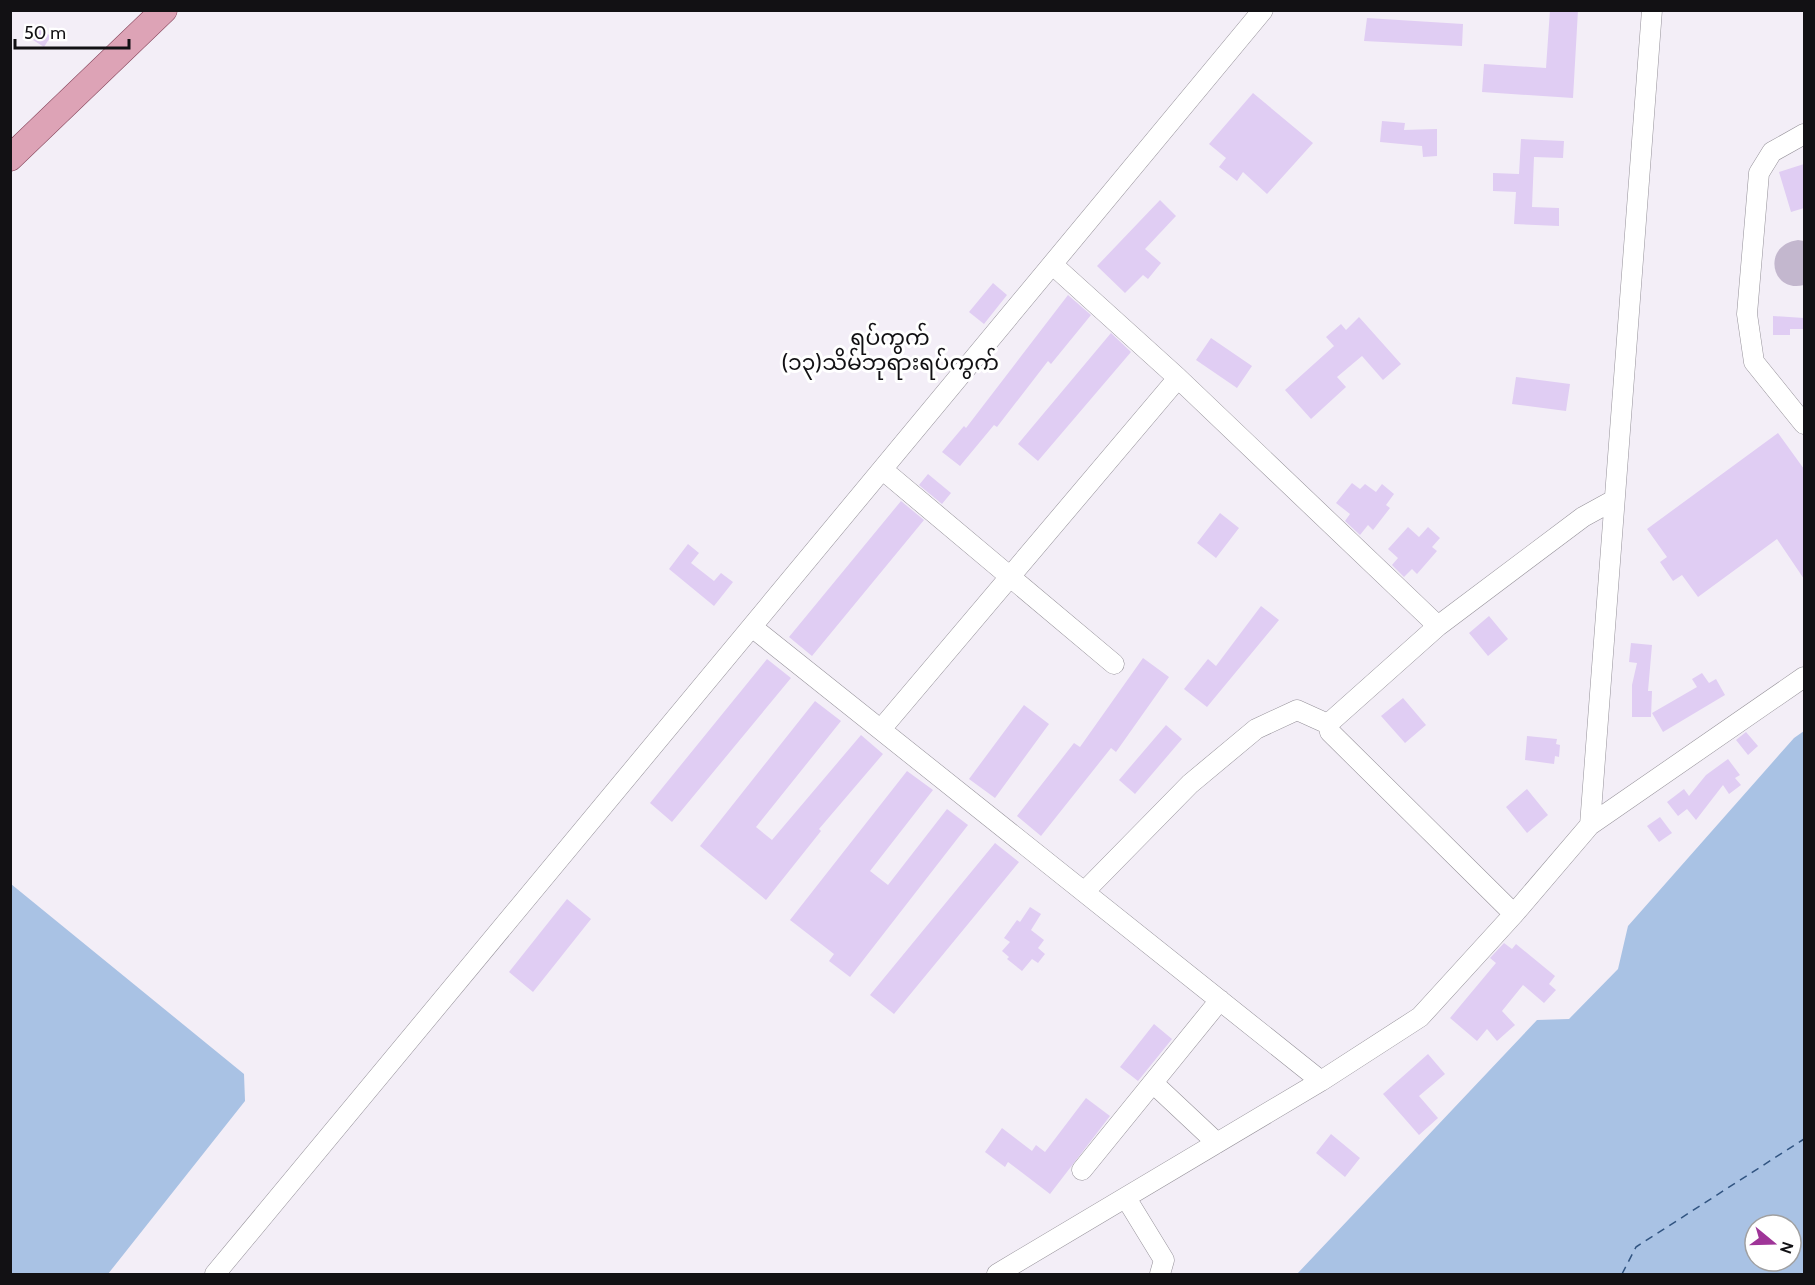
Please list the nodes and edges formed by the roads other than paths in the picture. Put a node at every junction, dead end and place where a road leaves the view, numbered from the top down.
1 (164, 10) edge
2 (1263, 10) edge
3 (1652, 10) edge
4 (1804, 134) edge
5 (10, 158) edge
6 (1053, 265) junction
7 (1178, 378) junction
8 (1804, 424) edge
9 (883, 470) junction
10 (1614, 500) junction
11 (1010, 576) junction
12 (1438, 626) junction
13 (752, 627) junction
14 (1114, 664) dead end
15 (1804, 677) edge
16 (1328, 724) junction
17 (882, 729) junction
18 (1590, 825) junction
19 (1084, 892) junction
20 (1514, 915) junction
21 (1220, 1000) junction
22 (1321, 1081) junction
23 (1153, 1083) junction
24 (1217, 1143) junction
25 (1082, 1170) dead end
26 (1126, 1198) junction
27 (215, 1275) edge
28 (998, 1275) edge
29 (1160, 1275) edge

1 - 5 main road
2 - 6 street
3 - 10 street
4 - 8 street
6 - 7 street
6 - 9 street
7 - 11 street
7 - 12 street
9 - 11 street
9 - 13 street
10 - 12 street
10 - 18 street
11 - 14 street
11 - 17 street
12 - 16 street
13 - 17 street
13 - 27 street
15 - 18 street
16 - 19 street
16 - 20 street
17 - 19 street
18 - 20 street
19 - 21 street
20 - 22 street
21 - 22 street
21 - 23 street
22 - 24 street
23 - 24 street
23 - 25 street
24 - 26 street
26 - 28 street
26 - 29 street

